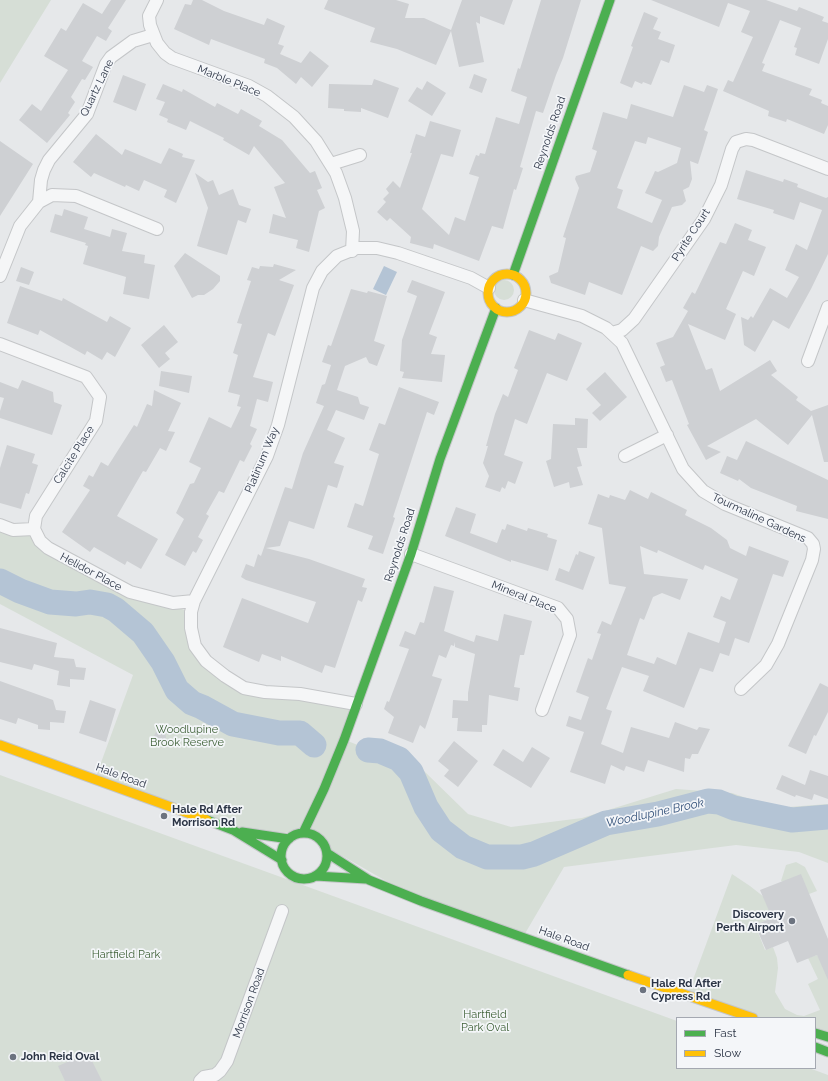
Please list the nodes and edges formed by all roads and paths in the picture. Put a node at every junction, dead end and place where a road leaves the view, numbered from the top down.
1 (157, 0) edge
2 (610, 0) edge
3 (153, 35) junction
4 (360, 154) dead end
5 (331, 164) junction
6 (828, 169) edge
7 (39, 202) junction
8 (157, 229) dead end
9 (352, 251) junction
10 (513, 275) junction
11 (0, 276) edge
12 (489, 288) junction
13 (524, 300) junction
14 (828, 307) edge
15 (496, 308) junction
16 (612, 333) junction
17 (0, 344) edge
18 (808, 361) dead end
19 (667, 435) junction
20 (625, 456) dead end
21 (0, 526) edge
22 (34, 529) junction
23 (411, 554) junction
24 (194, 602) junction
25 (741, 688) dead end
26 (356, 704) junction
27 (542, 710) dead end
28 (0, 745) edge
29 (324, 788) junction
30 (322, 816) dead end
31 (233, 830) junction
32 (303, 833) junction
33 (289, 838) junction
34 (327, 853) junction
35 (282, 860) junction
36 (316, 876) junction
37 (369, 880) junction
38 (282, 911) dead end
39 (750, 1017) edge
40 (816, 1033) edge
41 (828, 1037) edge
42 (816, 1047) edge
43 (828, 1052) edge
44 (200, 1081) edge

1 - 3 street, Marble Place
2 - 10 main road, Reynolds Road
3 - 5 street, Marble Place
3 - 7 street, Quartz Lane
4 - 5 street
5 - 9 street, Marble Place
6 - 16 street, Pyrite Court
7 - 8 street
7 - 11 street
9 - 12 street, Platinum Way
9 - 24 street, Platinum Way
10 - 12 main road
10 - 13 main road
12 - 15 main road
13 - 15 main road
13 - 16 street, Tourmaline Gardens
14 - 18 street
15 - 23 main road, Reynolds Road
16 - 19 street, Tourmaline Gardens
17 - 22 street, Calcite Place
19 - 20 street
19 - 25 street, Tourmaline Gardens
21 - 22 street
22 - 24 street, Helidor Place
23 - 26 main road, Reynolds Road
23 - 27 street, Mineral Place
24 - 26 street, Platinum Way
26 - 29 main road, Reynolds Road
28 - 31 main road, Hale Road
29 - 30 main road, Reynolds Road
29 - 32 main road, Reynolds Road
31 - 33 main road, Hale Road
31 - 35 main road, Hale Road
32 - 33 main road
32 - 34 main road
33 - 35 main road
34 - 36 main road
34 - 37 main road, Hale Road
35 - 36 main road
36 - 37 main road, Hale Road
37 - 39 main road, Hale Road
38 - 44 street, Morrison Road
40 - 41 main road
42 - 43 main road

